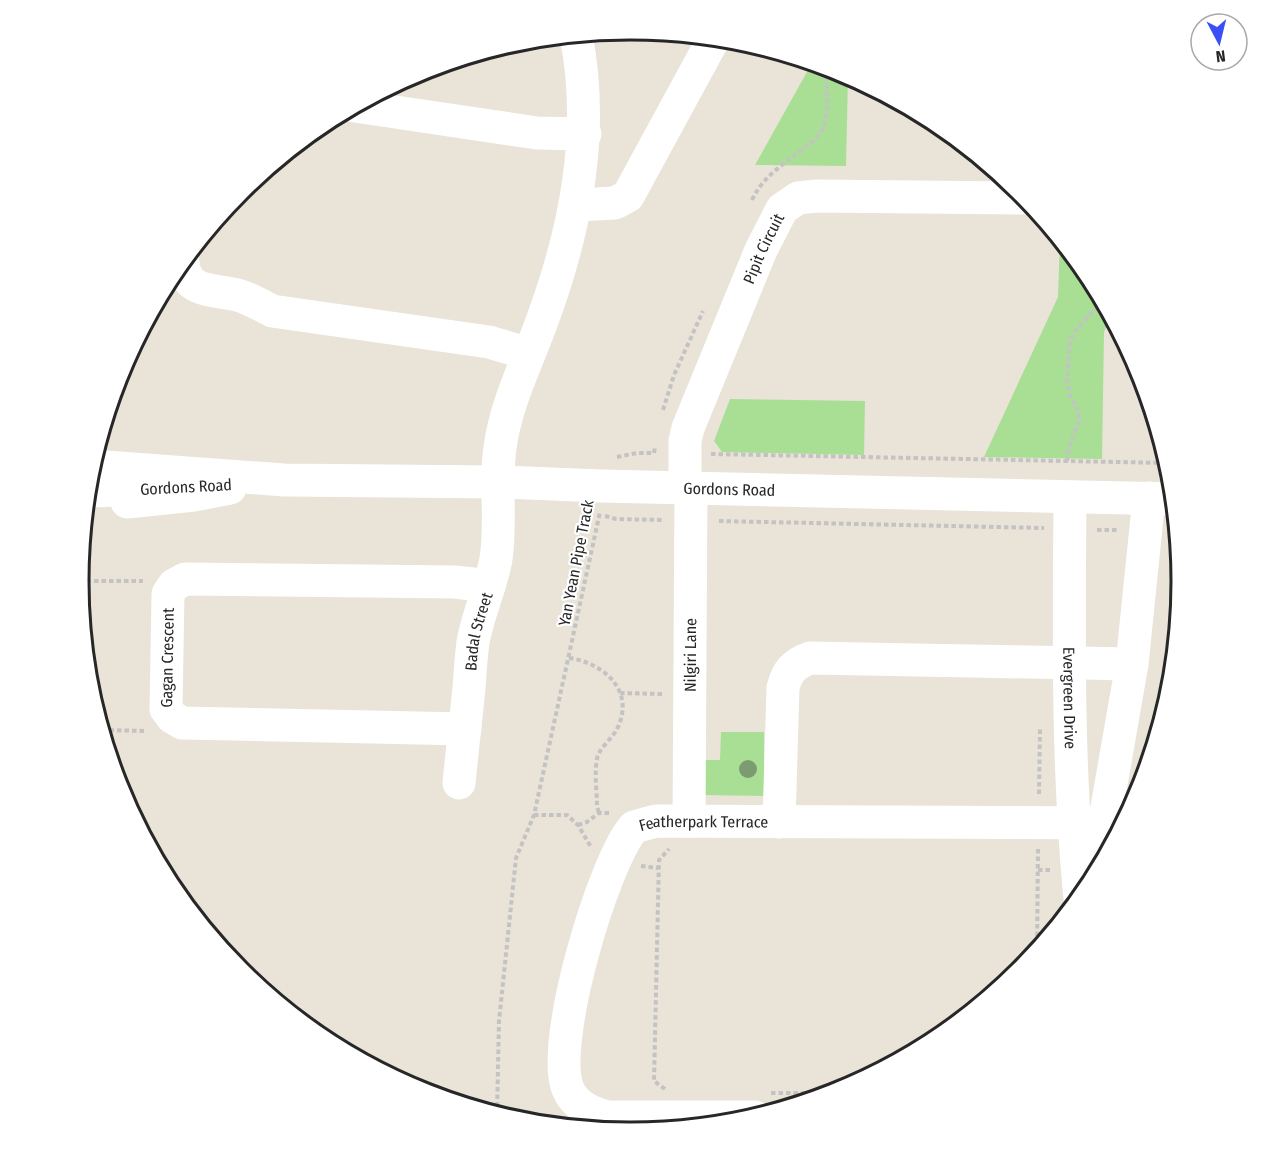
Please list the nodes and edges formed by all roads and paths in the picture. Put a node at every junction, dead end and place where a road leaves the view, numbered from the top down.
1 (578, 43) edge
2 (709, 46) edge
3 (826, 78) edge
4 (369, 108) edge
5 (585, 134) junction
6 (1012, 198) edge
7 (576, 205) junction
8 (749, 208) dead end
9 (186, 273) edge
10 (707, 302) dead end
11 (1097, 307) edge
12 (529, 354) junction
13 (662, 418) dead end
14 (683, 450) junction
15 (1067, 461) junction
16 (1158, 463) edge
17 (102, 467) edge
18 (270, 482) junction
19 (499, 482) junction
20 (602, 486) junction
21 (688, 488) junction
22 (97, 491) edge
23 (1070, 497) junction
24 (1162, 498) edge
25 (95, 507) edge
26 (765, 522) dead end
27 (1147, 531) junction
28 (1052, 532) junction
29 (89, 581) edge
30 (174, 585) junction
31 (489, 586) junction
32 (569, 658) junction
33 (1068, 663) junction
34 (1132, 664) junction
35 (620, 693) junction
36 (690, 695) junction
37 (172, 717) junction
38 (1040, 719) dead end
39 (465, 729) junction
40 (110, 730) edge
41 (459, 783) dead end
42 (1039, 796) dead end
43 (534, 815) junction
44 (779, 822) junction
45 (1089, 822) junction
46 (578, 825) junction
47 (680, 834) junction
48 (1038, 846) dead end
49 (615, 860) junction
50 (1093, 861) edge
51 (1082, 878) edge
52 (1037, 938) edge
53 (669, 1093) dead end
54 (776, 1102) edge
55 (760, 1105) edge
56 (497, 1106) edge
57 (578, 1118) edge

1 - 5 street, Badal Street
2 - 7 street
3 - 8 path
4 - 5 street
5 - 7 street, Badal Street
6 - 14 street, Pipit Circuit
7 - 12 street, Badal Street
9 - 12 street
10 - 13 path
11 - 15 path
12 - 19 street, Badal Street
14 - 15 path
14 - 20 path, Yan Yean Pipe Track
14 - 21 street, Pipit Circuit
15 - 16 path
17 - 18 street, Gordons Road
18 - 19 street, Gordons Road
18 - 22 street, Gordons Road
18 - 25 street
19 - 20 street, Gordons Road
19 - 31 street, Badal Street
20 - 21 street, Gordons Road
20 - 32 path, Yan Yean Pipe Track
21 - 23 street, Gordons Road
21 - 36 street, Nilgiri Lane
23 - 24 street, Gordons Road
23 - 28 street, Evergreen Drive
24 - 27 street, Evergreen Drive
26 - 28 path
27 - 28 path
27 - 34 street, Evergreen Drive
28 - 33 street, Evergreen Drive
29 - 30 path
30 - 31 street, Gagan Crescent
30 - 37 street, Gagan Crescent
31 - 39 street, Badal Street
32 - 35 path
32 - 43 path, Yan Yean Pipe Track
33 - 34 street
33 - 44 street
33 - 45 street, Evergreen Drive
34 - 45 street, Evergreen Drive
35 - 36 path
35 - 46 path
36 - 47 street, Nilgiri Lane
37 - 39 street, Gagan Crescent
37 - 40 path
38 - 42 path
39 - 41 street, Badal Street
43 - 46 path
43 - 56 path, Yan Yean Pipe Track
44 - 45 street, Featherpark Terrace
44 - 47 street, Featherpark Terrace
45 - 50 street, Evergreen Drive
45 - 51 street, Evergreen Drive
46 - 49 path
47 - 49 street, Featherpark Terrace
47 - 53 path
48 - 52 path
49 - 57 street, Featherpark Terrace
54 - 55 path
55 - 57 street, Featherpark Terrace

